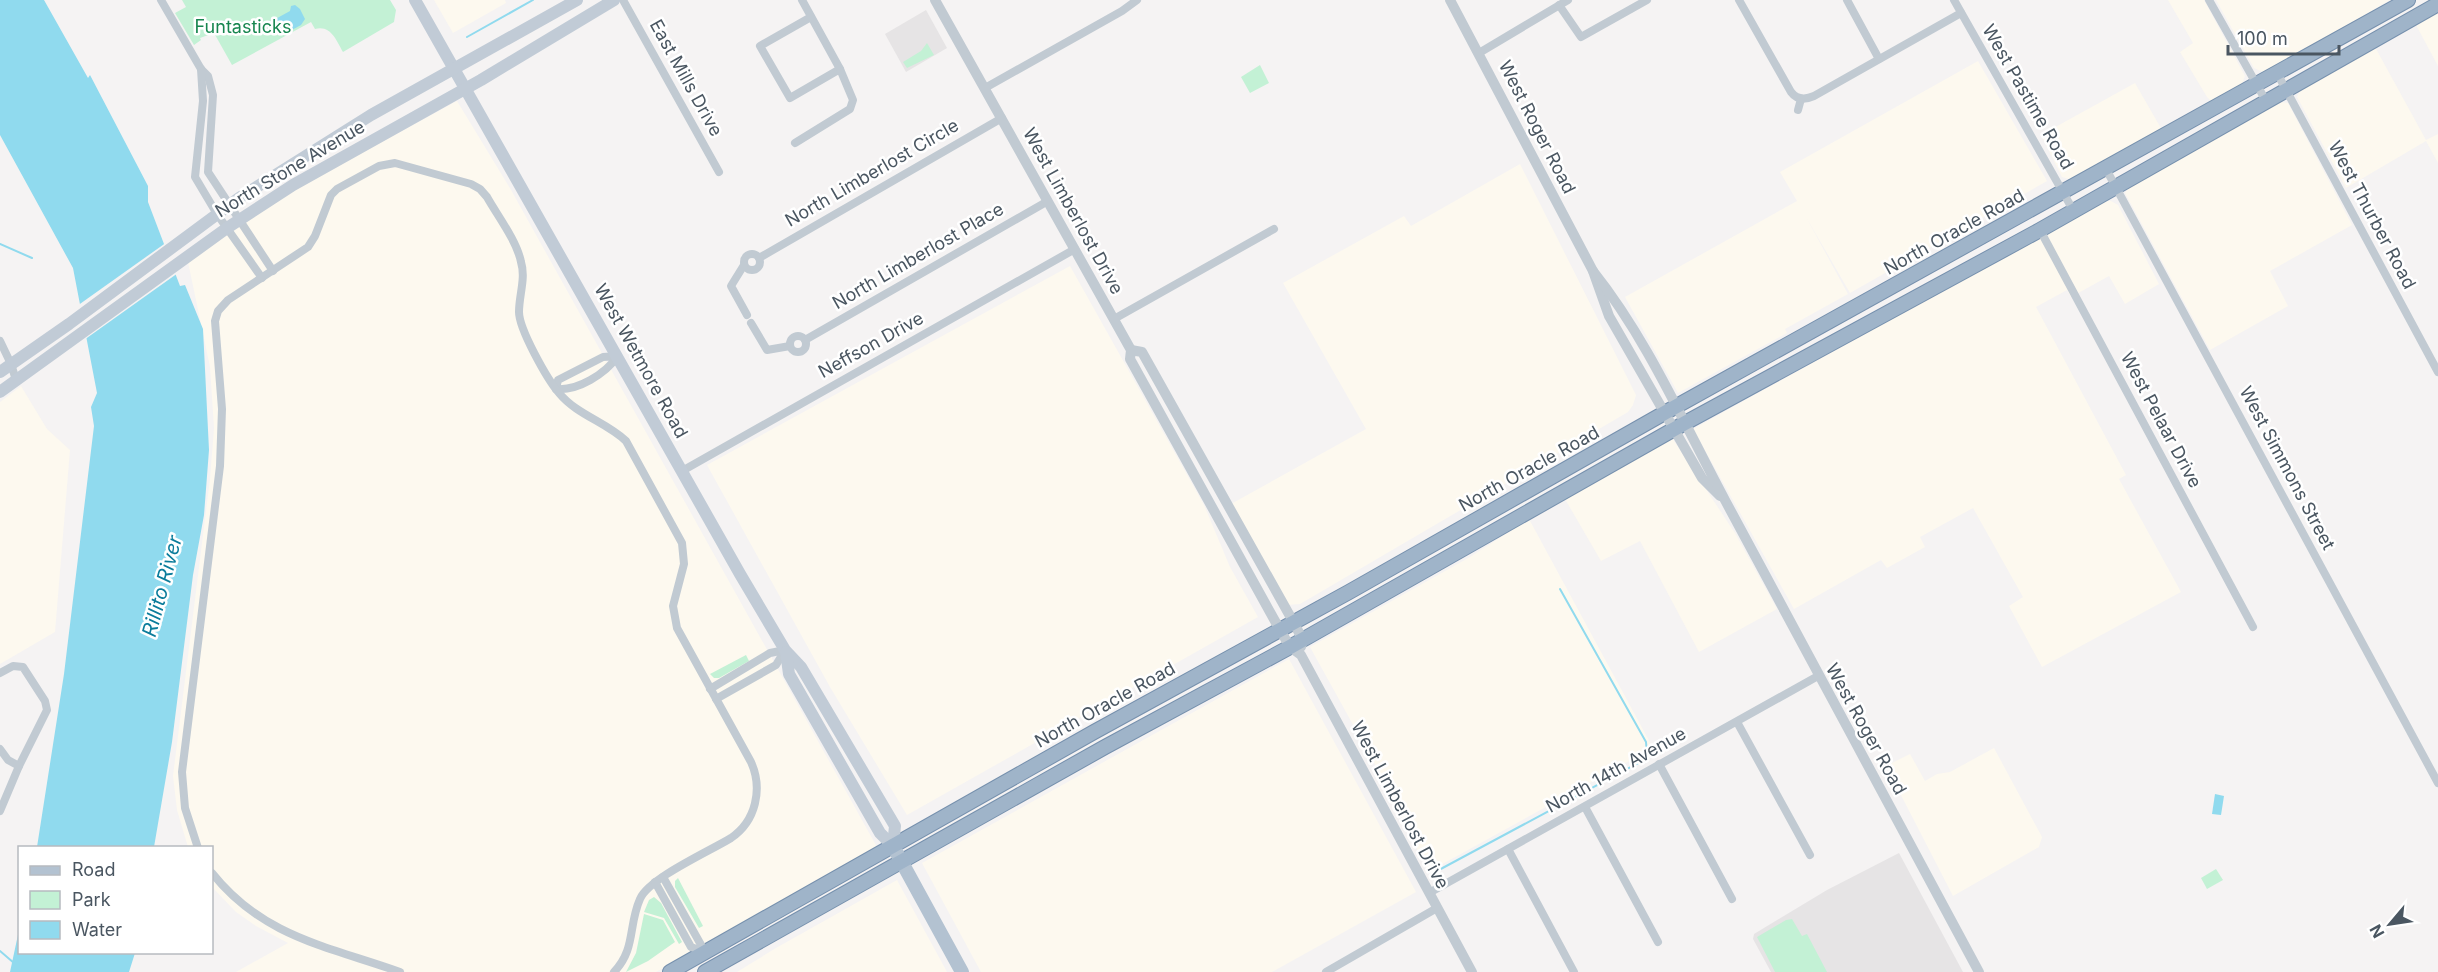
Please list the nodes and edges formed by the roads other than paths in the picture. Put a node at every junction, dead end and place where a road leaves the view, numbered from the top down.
1 (161, 0) edge
2 (415, 0) edge
3 (577, 0) edge
4 (614, 0) edge
5 (623, 0) edge
6 (802, 0) edge
7 (935, 0) edge
8 (1137, 0) edge
9 (1450, 0) edge
10 (1647, 0) edge
11 (1739, 0) edge
12 (1847, 0) edge
13 (1954, 0) edge
14 (2209, 0) edge
15 (2408, 0) edge
16 (1563, 2) edge
17 (2438, 4) edge
18 (1961, 13) junction
19 (811, 17) junction
20 (1479, 53) junction
21 (1879, 59) junction
22 (201, 69) junction
23 (455, 69) junction
24 (840, 69) junction
25 (2277, 73) junction
26 (2257, 85) junction
27 (466, 88) junction
28 (985, 88) junction
29 (2286, 90) junction
30 (1800, 99) junction
31 (2266, 101) junction
32 (1798, 110) dead end
33 (1002, 118) junction
34 (795, 143) dead end
35 (2106, 169) junction
36 (719, 172) dead end
37 (2116, 186) junction
38 (2063, 192) junction
39 (1048, 201) junction
40 (230, 204) junction
41 (2073, 210) junction
42 (217, 214) junction
43 (240, 219) junction
44 (227, 228) junction
45 (1274, 229) dead end
46 (2040, 230) junction
47 (1075, 249) junction
48 (273, 271) junction
49 (262, 278) junction
50 (1868, 300) junction
51 (1878, 317) junction
52 (1114, 319) junction
53 (0, 341) edge
54 (790, 346) joint
55 (1131, 350) junction
56 (618, 356) junction
57 (11, 364) junction
58 (0, 372) edge
59 (2438, 372) edge
60 (16, 380) junction
61 (556, 389) junction
62 (0, 392) edge
63 (1151, 396) junction
64 (1168, 398) junction
65 (1669, 410) junction
66 (1679, 427) junction
67 (682, 471) junction
68 (1198, 477) junction
69 (1215, 480) junction
70 (1536, 486) junction
71 (1475, 520) junction
72 (1484, 537) junction
73 (1421, 572) junction
74 (1293, 622) junction
75 (2253, 627) dead end
76 (1280, 629) junction
77 (1298, 647) junction
78 (785, 650) junction
79 (0, 673) edge
80 (1818, 676) junction
81 (1184, 681) junction
82 (710, 689) junction
83 (716, 699) junction
84 (1737, 722) junction
85 (1094, 732) junction
86 (1105, 747) junction
87 (0, 749) edge
88 (1659, 764) junction
89 (19, 765) junction
90 (2438, 783) edge
91 (1010, 800) junction
92 (1585, 807) junction
93 (0, 811) edge
94 (197, 846) edge
95 (893, 846) junction
96 (1508, 849) junction
97 (1810, 855) dead end
98 (902, 862) junction
99 (213, 874) edge
100 (663, 877) junction
101 (655, 882) junction
102 (1429, 893) junction
103 (1732, 899) dead end
104 (1437, 908) junction
105 (1659, 942) dead end
106 (705, 952) junction
107 (1469, 971) edge
108 (400, 972) edge
109 (614, 972) edge
110 (670, 972) edge
111 (705, 972) edge
112 (962, 972) edge
113 (1326, 972) edge
114 (1574, 972) edge
115 (1979, 972) edge

1 - 22 street
2 - 23 main road, West Wetmore Road
3 - 23 main road, North Stone Avenue
4 - 27 main road, North Stone Avenue
5 - 36 street, East Mills Drive
6 - 19 street
7 - 28 street, West Limberlost Drive
8 - 28 street
9 - 20 street, West Roger Road
10 - 16 street
11 - 30 street
12 - 21 street
13 - 18 street, West Pastime Road
14 - 26 street
15 - 25 highway, North Oracle Road
16 - 20 street
17 - 29 highway, North Oracle Road
18 - 21 street
18 - 38 street, West Pastime Road
19 - 24 street
19 - 24 street
20 - 65 street, West Roger Road
21 - 30 street
22 - 40 street
22 - 42 street
23 - 27 main road, West Wetmore Road
23 - 40 main road, North Stone Avenue
24 - 34 street
25 - 26 highway, North Oracle Road
25 - 29 street, West Thurber Road
26 - 31 street
26 - 35 highway, North Oracle Road
27 - 43 main road, North Stone Avenue
27 - 56 main road, West Wetmore Road
28 - 33 street, West Limberlost Drive
29 - 31 highway, North Oracle Road
29 - 59 street, West Thurber Road
30 - 32 street
31 - 37 highway, North Oracle Road
33 - 39 street, West Limberlost Drive
33 - 54 street, North Limberlost Circle
35 - 37 street, West Simmons Street
35 - 38 highway, North Oracle Road
37 - 41 highway, North Oracle Road
37 - 90 street, West Simmons Street
38 - 41 street, West Pastime Road
38 - 50 highway, North Oracle Road
39 - 47 street, West Limberlost Drive
39 - 54 street, North Limberlost Place
40 - 42 main road, North Stone Avenue
40 - 43 street
41 - 46 highway, North Oracle Road
42 - 44 street
42 - 57 main road, North Stone Avenue
43 - 44 main road, North Stone Avenue
43 - 48 street
44 - 49 street
44 - 60 main road, North Stone Avenue
45 - 52 street
46 - 51 highway, North Oracle Road
46 - 75 street, West Pelaar Drive
47 - 52 street, West Limberlost Drive
47 - 67 street, Neffson Drive
48 - 49 street
48 - 61 street
49 - 94 street
50 - 51 highway
50 - 65 highway, North Oracle Road
51 - 66 highway, North Oracle Road
52 - 55 street, West Limberlost Drive
53 - 57 street
55 - 63 street, West Limberlost Drive
55 - 64 street, West Limberlost Drive
56 - 61 street
56 - 61 street
56 - 67 main road, West Wetmore Road
57 - 58 main road, North Stone Avenue
57 - 60 street
60 - 62 main road, North Stone Avenue
61 - 82 street
63 - 64 street
63 - 68 street, West Limberlost Drive
64 - 69 street, West Limberlost Drive
65 - 66 street, West Roger Road
65 - 70 highway, North Oracle Road
66 - 72 highway, North Oracle Road
66 - 80 street, West Roger Road
67 - 78 main road, West Wetmore Road
68 - 69 street
68 - 76 street, West Limberlost Drive
69 - 74 street, West Limberlost Drive
70 - 71 highway, North Oracle Road
70 - 72 highway
71 - 73 highway
71 - 74 highway, North Oracle Road
72 - 73 highway, North Oracle Road
73 - 77 highway, North Oracle Road
74 - 76 highway, North Oracle Road
74 - 77 street, West Limberlost Drive
76 - 77 street, West Limberlost Drive
76 - 81 highway, North Oracle Road
77 - 86 highway, North Oracle Road
77 - 102 street, West Limberlost Drive
78 - 82 street
78 - 83 street
78 - 95 main road, West Wetmore Road
79 - 89 street
80 - 84 street, North 14th Avenue
80 - 115 street, West Roger Road
81 - 85 highway, North Oracle Road
81 - 86 highway
82 - 83 street
83 - 100 street
84 - 88 street, North 14th Avenue
84 - 97 street
85 - 91 highway
85 - 95 highway, North Oracle Road
86 - 91 highway, North Oracle Road
87 - 89 street
88 - 92 street, North 14th Avenue
88 - 103 street
89 - 93 street
91 - 98 highway, North Oracle Road
92 - 96 street, North 14th Avenue
92 - 105 street
95 - 98 main road, West Wetmore Road
95 - 106 highway, North Oracle Road
96 - 102 street, North 14th Avenue
96 - 114 street
98 - 111 highway, North Oracle Road
98 - 112 main road, West Wetmore Road
99 - 108 street
100 - 101 street
100 - 106 street
101 - 106 street
101 - 109 street
102 - 104 street, West Limberlost Drive
104 - 107 street, West Limberlost Drive
104 - 113 street
106 - 110 highway, North Oracle Road

